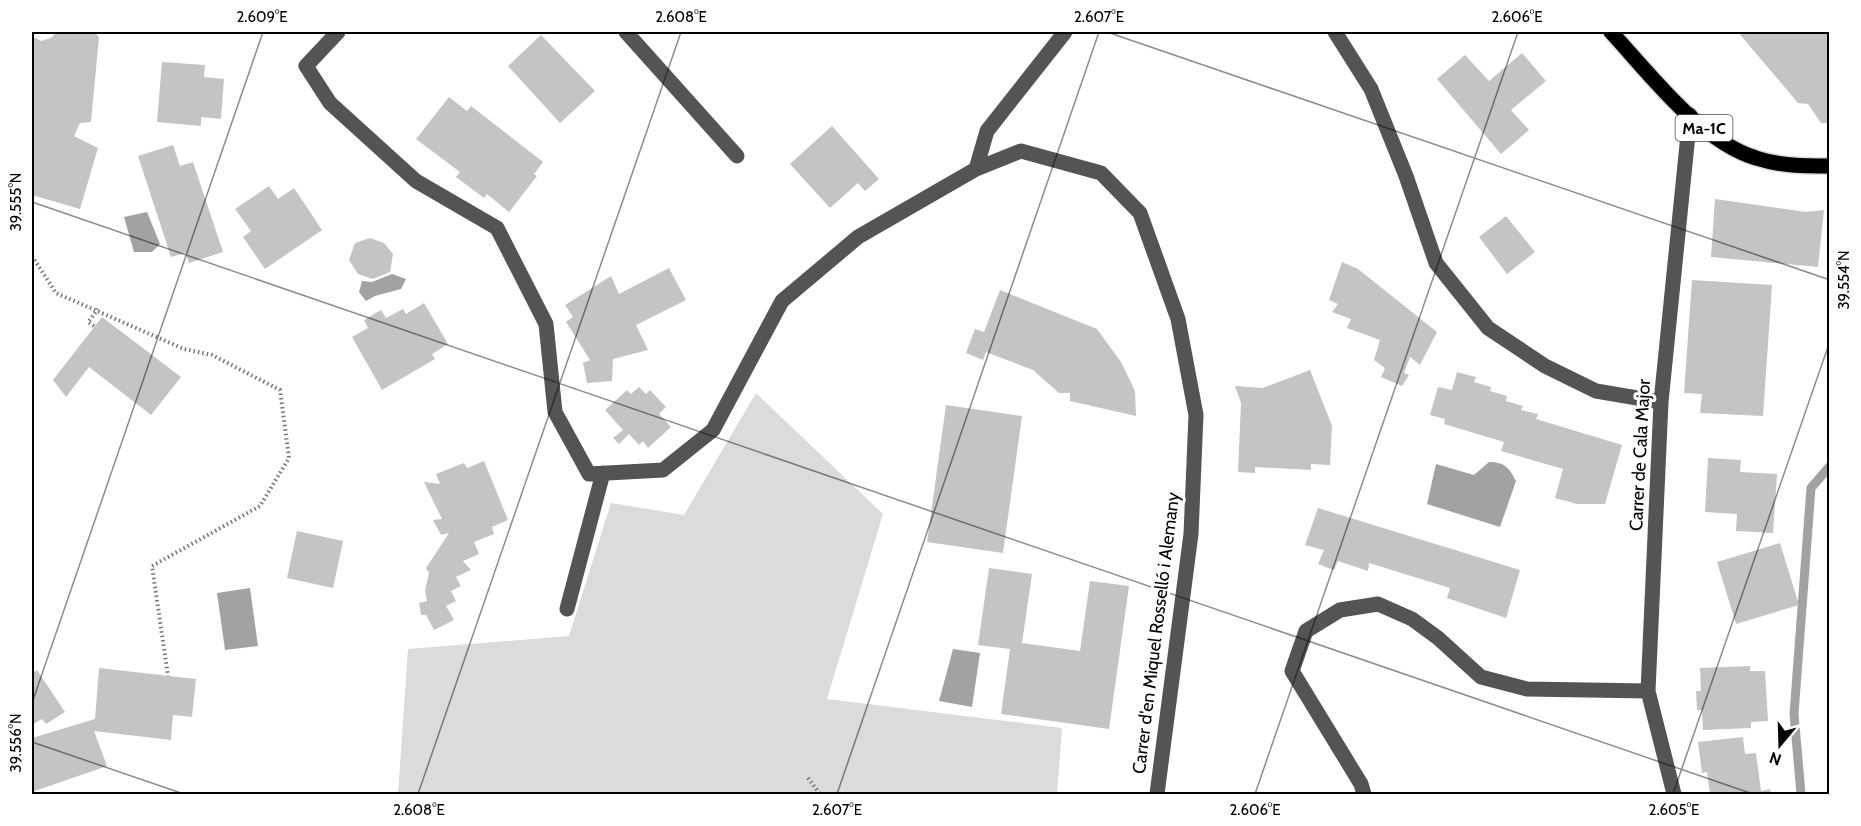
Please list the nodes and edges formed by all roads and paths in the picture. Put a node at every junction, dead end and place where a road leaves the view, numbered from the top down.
1 (338, 32) edge
2 (626, 32) edge
3 (1065, 32) edge
4 (1335, 32) edge
5 (1611, 32) edge
6 (1690, 115) junction
7 (737, 156) dead end
8 (1830, 166) edge
9 (976, 169) junction
10 (32, 256) edge
11 (98, 309) junction
12 (94, 326) dead end
13 (1661, 402) junction
14 (603, 473) junction
15 (567, 609) dead end
16 (168, 676) dead end
17 (1648, 691) junction
18 (808, 778) dead end
19 (820, 795) edge
20 (1157, 795) edge
21 (1364, 795) edge
22 (1674, 795) edge

1 - 14 street
2 - 7 street
3 - 9 street
4 - 13 street
5 - 6 main road, Ma-1C
6 - 8 main road, Ma-1C
6 - 13 street, Carrer de Cala Major
9 - 14 street, Carrer d'en Miquel Rosselló i Alemany
9 - 20 street, Carrer d'en Miquel Rosselló i Alemany
10 - 11 path
11 - 12 path
11 - 16 path
13 - 17 street, Carrer de Cala Major
14 - 15 street
17 - 21 street
17 - 22 street, Carrer de Cala Major
18 - 19 path

